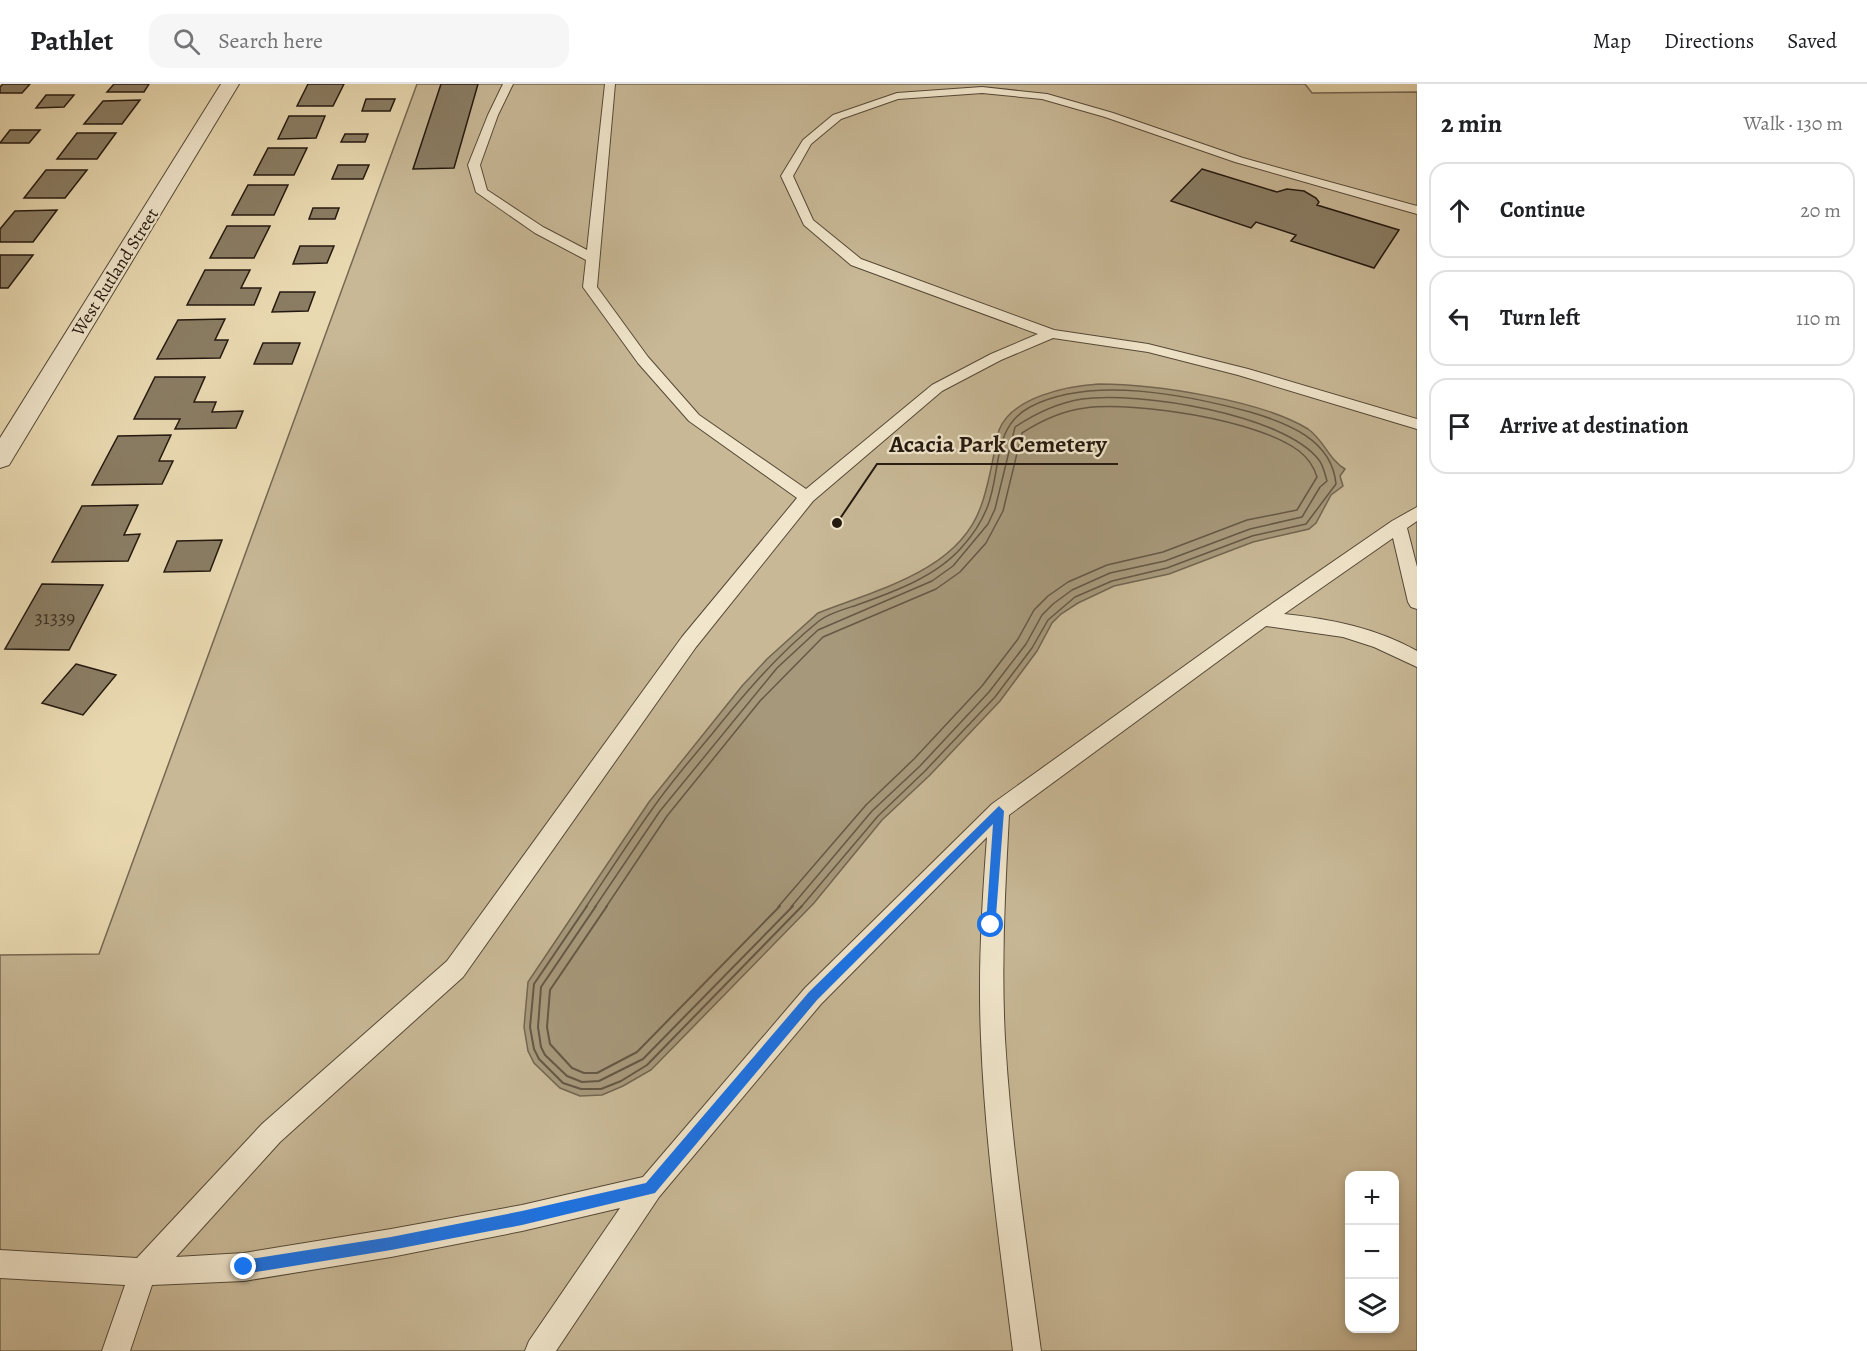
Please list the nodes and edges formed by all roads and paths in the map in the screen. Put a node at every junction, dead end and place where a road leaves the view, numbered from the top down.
1 (230, 84) edge
2 (508, 84) edge
3 (610, 84) edge
4 (1417, 210) edge
5 (592, 258) junction
6 (1051, 334) junction
7 (1417, 423) edge
8 (0, 459) edge
9 (807, 497) junction
10 (1407, 519) edge
11 (1417, 602) edge
12 (1263, 619) junction
13 (1417, 660) edge
14 (999, 811) junction
15 (650, 1188) junction
16 (0, 1264) edge
17 (143, 1272) junction
18 (116, 1351) edge
19 (539, 1351) edge
20 (1027, 1351) edge

1 - 8 street, West Rutland Street
2 - 5 lane
3 - 5 lane
4 - 6 lane
5 - 9 lane
6 - 7 lane
6 - 9 lane
9 - 17 lane
10 - 11 lane
10 - 12 lane
12 - 13 lane
12 - 14 lane
14 - 15 lane
14 - 20 lane
15 - 17 lane
15 - 19 lane
16 - 17 lane
17 - 18 lane

